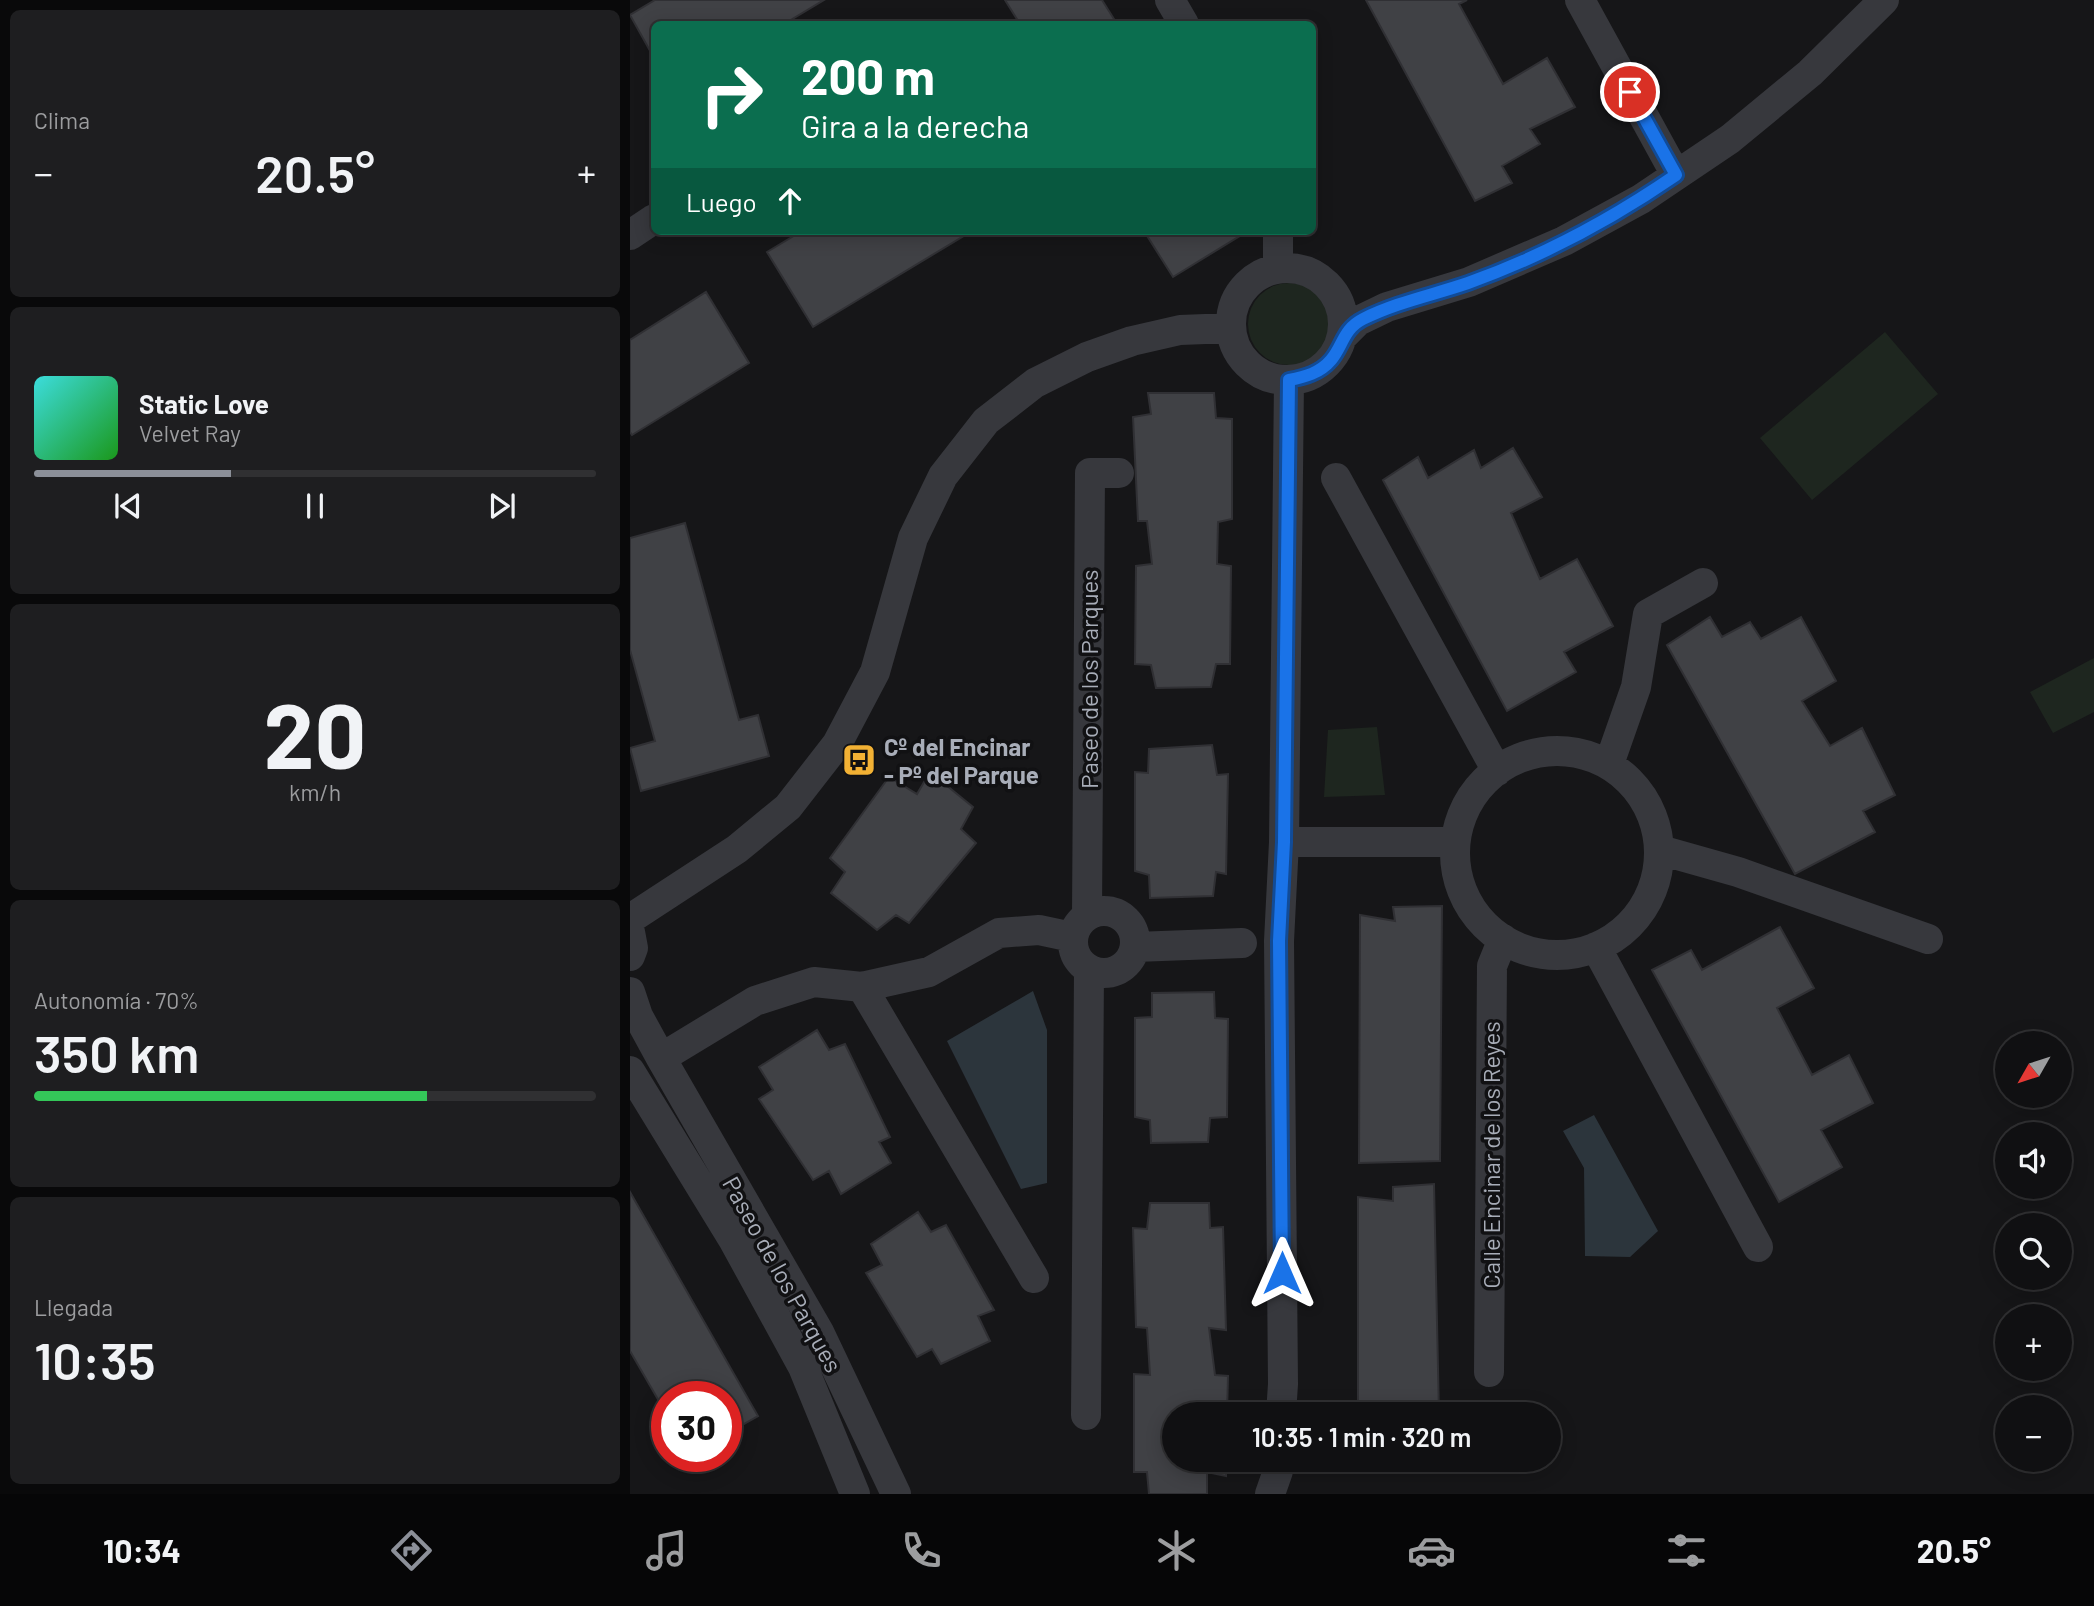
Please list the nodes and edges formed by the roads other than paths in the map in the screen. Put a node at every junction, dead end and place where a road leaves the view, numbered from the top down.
1 (1170, 0) edge
2 (1580, 0) edge
3 (1884, 0) edge
4 (1182, 21) edge
5 (1676, 175) junction
6 (651, 221) edge
7 (630, 234) edge
8 (1278, 235) edge
9 (1279, 268) junction
10 (1338, 298) junction
11 (1387, 307) junction
12 (1231, 328) junction
13 (1342, 337) junction
14 (1289, 380) junction
15 (1119, 473) dead end
16 (1336, 478) dead end
17 (1703, 583) dead end
18 (1609, 764) junction
19 (1497, 771) junction
20 (1284, 842) junction
21 (1455, 842) junction
22 (1660, 850) junction
23 (630, 919) edge
24 (1080, 926) junction
25 (630, 932) edge
26 (1503, 939) junction
27 (1928, 939) dead end
28 (1242, 943) dead end
29 (1135, 947) junction
30 (1596, 947) junction
31 (630, 956) edge
32 (1089, 970) junction
33 (862, 987) junction
34 (630, 992) edge
35 (661, 1058) junction
36 (630, 1071) edge
37 (1758, 1247) dead end
38 (1034, 1278) dead end
39 (1489, 1372) dead end
40 (1282, 1402) edge
41 (1086, 1415) dead end
42 (1278, 1472) edge
43 (855, 1494) edge
44 (896, 1494) edge
45 (1270, 1494) edge

1 - 4 street
2 - 5 street
3 - 5 street
5 - 11 street
6 - 7 street
8 - 9 street
9 - 10 street
9 - 12 street
10 - 11 street
10 - 13 street
11 - 13 street
12 - 14 street
12 - 23 street
13 - 14 street
14 - 20 street
15 - 24 street, Paseo de los Parques
16 - 19 street
17 - 18 street
18 - 19 street
18 - 22 street
19 - 21 street
20 - 21 street
20 - 40 street
21 - 26 street
22 - 27 street
22 - 30 street
24 - 29 street
24 - 32 street
24 - 33 street
25 - 31 street
26 - 30 street
26 - 39 street, Calle Encinar de los Reyes
28 - 29 street
29 - 32 street
30 - 37 street
32 - 41 street
33 - 35 street
33 - 38 street
34 - 35 street, Paseo de los Parques
35 - 44 street, Paseo de los Parques
36 - 43 street, Paseo de los Parques
42 - 45 street

